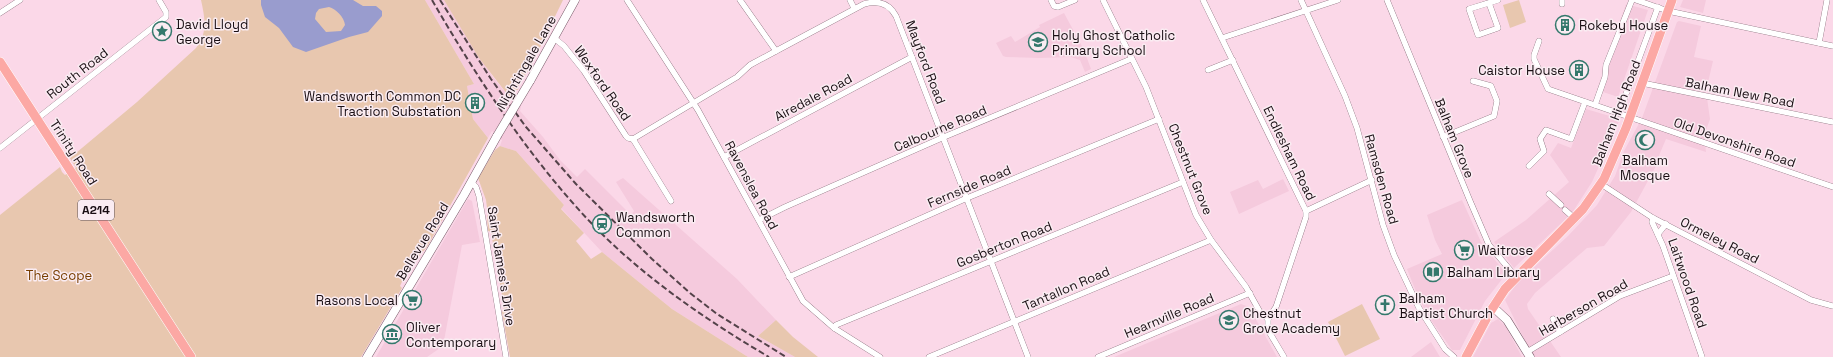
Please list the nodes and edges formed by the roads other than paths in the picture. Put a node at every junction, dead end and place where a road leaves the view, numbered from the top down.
1 (20, 0) edge
2 (160, 0) edge
3 (575, 0) edge
4 (627, 0) edge
5 (740, 0) edge
6 (850, 0) edge
7 (1051, 0) edge
8 (1075, 0) edge
9 (1103, 0) edge
10 (1203, 0) edge
11 (1301, 0) edge
12 (1338, 0) edge
13 (1387, 0) edge
14 (1498, 0) edge
15 (1632, 0) edge
16 (1636, 0) edge
17 (1672, 0) edge
18 (1827, 0) edge
19 (1489, 3) junction
20 (1658, 7) junction
21 (854, 8) junction
22 (1306, 11) junction
23 (1668, 11) junction
24 (0, 13) edge
25 (554, 38) junction
26 (1222, 38) junction
27 (1539, 41) dead end
28 (1819, 43) junction
29 (1833, 46) edge
30 (776, 51) junction
31 (912, 57) junction
32 (1132, 59) junction
33 (1233, 60) junction
34 (0, 62) edge
35 (1208, 70) dead end
36 (1473, 81) dead end
37 (1642, 83) junction
38 (1585, 102) junction
39 (694, 103) junction
40 (1595, 105) junction
41 (1619, 113) junction
42 (1630, 118) junction
43 (37, 119) junction
44 (1159, 119) junction
45 (1833, 122) edge
46 (497, 136) joint
47 (944, 137) junction
48 (1443, 137) junction
49 (633, 140) junction
50 (0, 148) edge
51 (724, 157) junction
52 (1529, 166) dead end
53 (1372, 180) junction
54 (471, 182) junction
55 (1183, 182) junction
56 (1601, 184) junction
57 (1833, 187) edge
58 (1549, 194) dead end
59 (967, 198) junction
60 (670, 201) dead end
61 (1306, 211) junction
62 (1574, 218) junction
63 (1653, 218) junction
64 (759, 220) junction
65 (1666, 224) junction
66 (1658, 234) junction
67 (1210, 240) junction
68 (991, 261) junction
69 (1673, 276) junction
70 (789, 277) junction
71 (1516, 277) junction
72 (1250, 292) junction
73 (1833, 306) edge
74 (1493, 307) junction
75 (1268, 319) junction
76 (1553, 319) dead end
77 (1014, 321) junction
78 (834, 328) junction
79 (1560, 332) junction
80 (1528, 355) edge
81 (370, 356) edge
82 (192, 357) edge
83 (506, 357) edge
84 (880, 357) edge
85 (929, 357) edge
86 (1028, 357) edge
87 (1098, 357) edge
88 (1284, 357) edge
89 (1454, 357) edge
90 (1466, 357) edge
91 (1702, 357) edge

1 - 24 street
2 - 43 street, Routh Road
3 - 25 main road, Nightingale Lane
4 - 39 street, Ravenslea Road
5 - 30 street
6 - 21 street
7 - 8 street
9 - 32 street, Chestnut Grove
10 - 26 street, Endlesham Road
11 - 22 street, Ramsden Road
12 - 22 street
13 - 48 street, Balham Grove
14 - 19 street
15 - 40 street
16 - 20 street
17 - 23 highway, Balham High Road
18 - 28 street
19 - 19 street
20 - 23 street
20 - 41 street
21 - 30 street, Mayford Road
21 - 31 street, Mayford Road
22 - 26 street
22 - 53 street, Ramsden Road
23 - 28 street
23 - 37 highway, Balham High Road
25 - 46 main road, Nightingale Lane, bridge
25 - 49 street, Wexford Road
26 - 33 street, Endlesham Road
27 - 38 street, Old Devonshire Road
28 - 29 street
30 - 39 street, Mayford Road
31 - 47 street, Mayford Road
31 - 51 street, Airedale Road
32 - 44 street, Chestnut Grove
32 - 47 street, Calbourne Road
33 - 35 street
33 - 61 street, Endlesham Road
34 - 43 highway, Trinity Road / A214
36 - 48 street
37 - 42 highway, Balham High Road
37 - 45 street, Balham New Road
38 - 40 street, Old Devonshire Road
38 - 52 street
39 - 49 street, Mayford Road
39 - 51 street, Ravenslea Road
40 - 41 street, Old Devonshire Road
41 - 42 street, Old Devonshire Road
42 - 56 highway, Balham High Road
42 - 57 street, Old Devonshire Road
43 - 50 street, Routh Road
43 - 82 highway, Trinity Road / A214
44 - 55 street, Chestnut Grove
44 - 59 street, Fernside Road
46 - 54 main road, Bellevue Road
47 - 59 street, Mayford Road
47 - 64 street, Calbourne Road
48 - 71 street, Balham Grove
49 - 60 street, Wexford Road
51 - 64 street, Ravenslea Road
53 - 61 street
53 - 89 street, Ramsden Road
54 - 81 main road, Bellevue Road
54 - 83 street, Saint James's Drive
55 - 67 street, Chestnut Grove
55 - 68 street, Gosberton Road
56 - 62 highway, Balham High Road
56 - 63 street, Ormeley Road
58 - 62 street
59 - 68 street, Mayford Road
59 - 70 street, Fernside Road
61 - 75 street, Endlesham Road
62 - 71 highway, Balham High Road
63 - 65 street, Ormeley Road
63 - 66 street, Laitwood Road
64 - 70 street, Ravenslea Road
65 - 66 street
65 - 73 street, Ormeley Road
66 - 69 street, Laitwood Road
67 - 72 street, Chestnut Grove
67 - 77 street, Tantallon Road
68 - 77 street, Mayford Road
68 - 78 street, Gosberton Road
69 - 79 street, Harberson Road
69 - 91 street, Laitwood Road
70 - 78 street, Ravenslea Road
71 - 74 highway, Balham High Road
72 - 75 street, Chestnut Grove
72 - 87 street, Hearnville Road
74 - 80 main road
74 - 90 highway, Balham High Road
75 - 88 street, Chestnut Grove
76 - 79 street
77 - 85 street, Tantallon Road
77 - 86 street, Mayford Road
78 - 84 street, Ravenslea Road
79 - 80 street, Harberson Road

